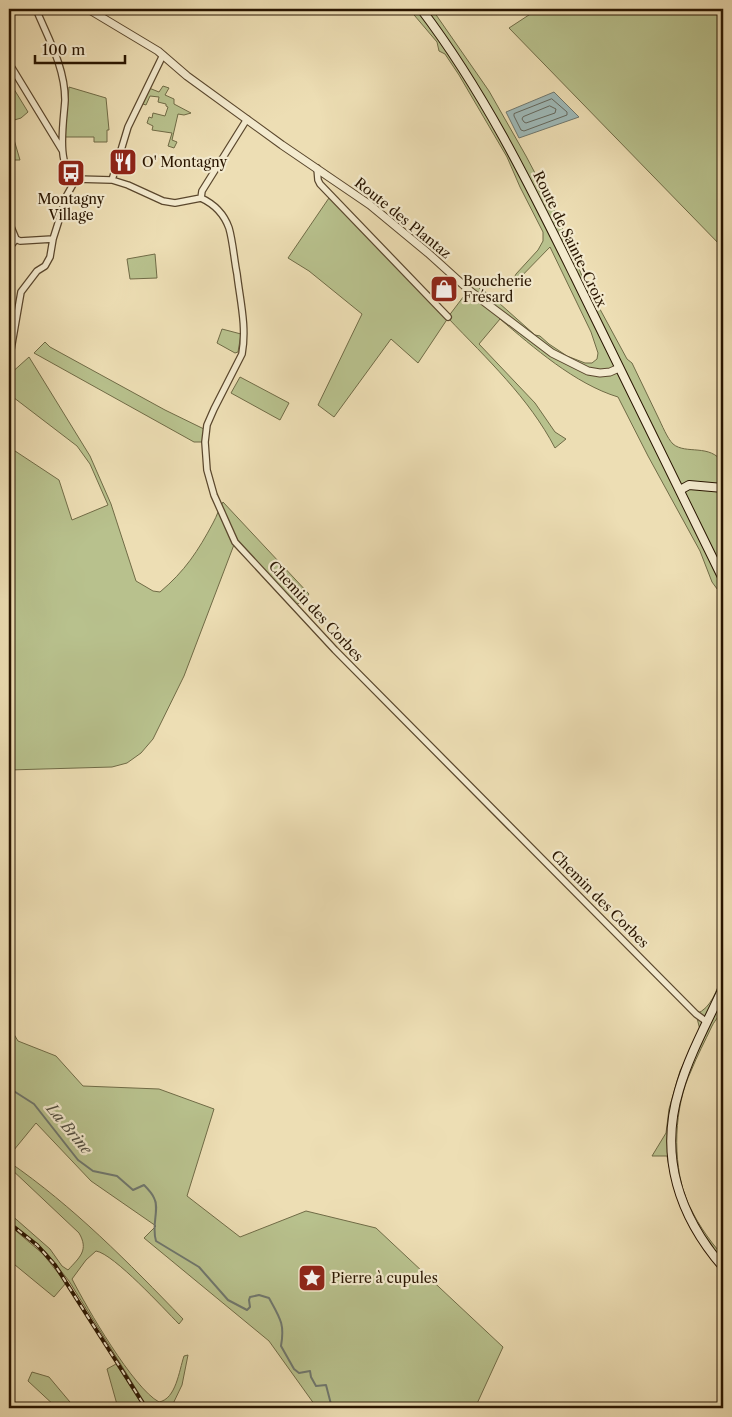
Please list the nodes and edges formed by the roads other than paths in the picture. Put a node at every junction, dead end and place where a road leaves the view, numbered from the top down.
1 (36, 9) edge
2 (88, 9) edge
3 (421, 9) edge
4 (163, 55) junction
5 (9, 63) edge
6 (247, 119) junction
7 (63, 152) junction
8 (317, 168) junction
9 (76, 179) junction
10 (112, 180) junction
11 (201, 198) junction
12 (9, 222) edge
13 (54, 238) junction
14 (16, 239) junction
15 (9, 248) edge
16 (448, 318) dead end
17 (9, 361) edge
18 (620, 368) junction
19 (723, 488) edge
20 (680, 490) junction
21 (723, 579) edge
22 (723, 988) edge
23 (707, 1022) junction
24 (723, 1267) edge

1 - 7 street
2 - 4 street, Route des Plantaz
3 - 18 main road, Route de Sainte-Croix
4 - 6 street, Route des Plantaz
4 - 10 street
5 - 7 street
6 - 8 street, Route des Plantaz
6 - 11 street
7 - 9 street
8 - 16 street
8 - 18 street, Route des Plantaz
9 - 10 street
9 - 13 street
10 - 11 street
11 - 23 street, Chemin des Corbes
12 - 14 street
13 - 14 street
13 - 17 street
14 - 15 street
18 - 20 main road, Route de Sainte-Croix
19 - 20 main road
20 - 21 main road, Route de Sainte-Croix
22 - 23 main road
23 - 24 main road

